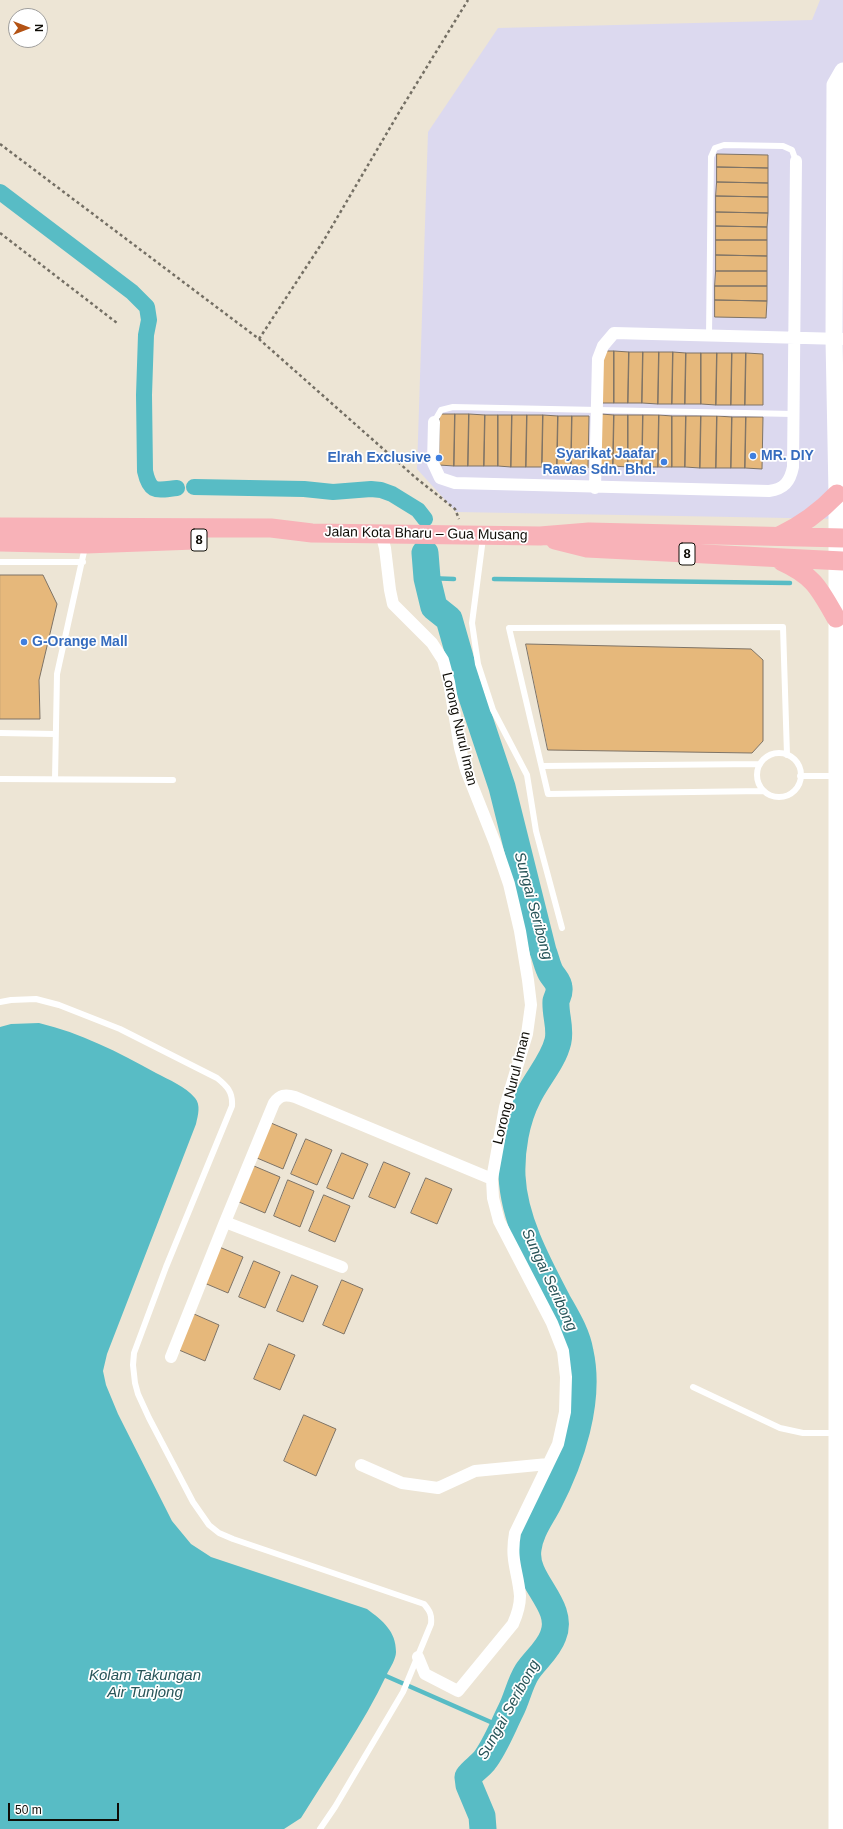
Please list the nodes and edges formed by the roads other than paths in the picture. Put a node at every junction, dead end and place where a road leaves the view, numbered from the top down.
1 (843, 71) edge
2 (796, 161) joint
3 (709, 336) junction
4 (793, 338) junction
5 (838, 339) edge
6 (597, 410) junction
7 (793, 414) junction
8 (434, 422) joint
9 (595, 488) junction
10 (837, 494) junction
11 (0, 527) edge
12 (381, 533) junction
13 (484, 534) junction
14 (86, 536) junction
15 (540, 536) junction
16 (775, 538) junction
17 (840, 538) edge
18 (0, 542) edge
19 (45, 548) junction
20 (774, 559) junction
21 (840, 561) edge
22 (0, 562) edge
23 (83, 562) junction
24 (836, 618) junction
25 (0, 733) edge
26 (55, 734) junction
27 (787, 755) junction
28 (760, 764) junction
29 (542, 766) junction
30 (800, 776) junction
31 (840, 776) edge
32 (0, 779) edge
33 (55, 779) junction
34 (173, 780) dead end
35 (764, 791) junction
36 (562, 928) dead end
37 (0, 1002) edge
38 (492, 1179) junction
39 (225, 1222) junction
40 (342, 1267) dead end
41 (171, 1357) dead end
42 (693, 1387) dead end
43 (840, 1396) edge
44 (840, 1433) edge
45 (548, 1464) junction
46 (361, 1465) dead end
47 (418, 1657) junction
48 (320, 1829) edge
49 (837, 1829) edge

1 - 5 street
2 - 3 lane
2 - 4 street
3 - 4 street
3 - 6 street
4 - 5 street
4 - 7 street
5 - 10 street
6 - 7 lane
6 - 8 lane
6 - 9 street
7 - 9 street
8 - 9 street
10 - 16 main road
10 - 17 street
11 - 19 main road, Jalan Kota Bharu – Gua Musang / 8
12 - 13 main road, Jalan Kota Bharu – Gua Musang / 8
12 - 14 main road, Jalan Kota Bharu – Gua Musang / 8
12 - 38 street, Lorong Nurul Iman
13 - 15 main road, Jalan Kota Bharu – Gua Musang / 8
13 - 36 lane
14 - 19 main road, Jalan Kota Bharu – Gua Musang / 8
14 - 23 lane
15 - 16 main road, Jalan Kota Bharu – Gua Musang / 8
15 - 20 main road, Jalan Kota Bharu – Gua Musang / 8
16 - 17 main road, Jalan Kota Bharu – Gua Musang / 8
17 - 21 street
18 - 19 main road, Jalan Kota Bharu – Gua Musang / 8
19 - 22 lane
19 - 23 lane
20 - 21 main road, Jalan Kota Bharu – Gua Musang / 8
20 - 24 main road
21 - 24 street
23 - 26 lane
24 - 31 street
25 - 26 lane
26 - 33 lane
27 - 28 lane
27 - 29 lane
27 - 30 lane
28 - 29 lane
28 - 35 lane
29 - 35 lane
30 - 31 lane
30 - 35 lane
31 - 43 street
32 - 33 lane
33 - 34 lane
37 - 47 lane
38 - 39 street
38 - 45 street, Lorong Nurul Iman
39 - 40 street
39 - 41 street
42 - 44 lane
43 - 44 street
44 - 49 street
45 - 46 street
45 - 47 street, Lorong Nurul Iman
47 - 48 lane

